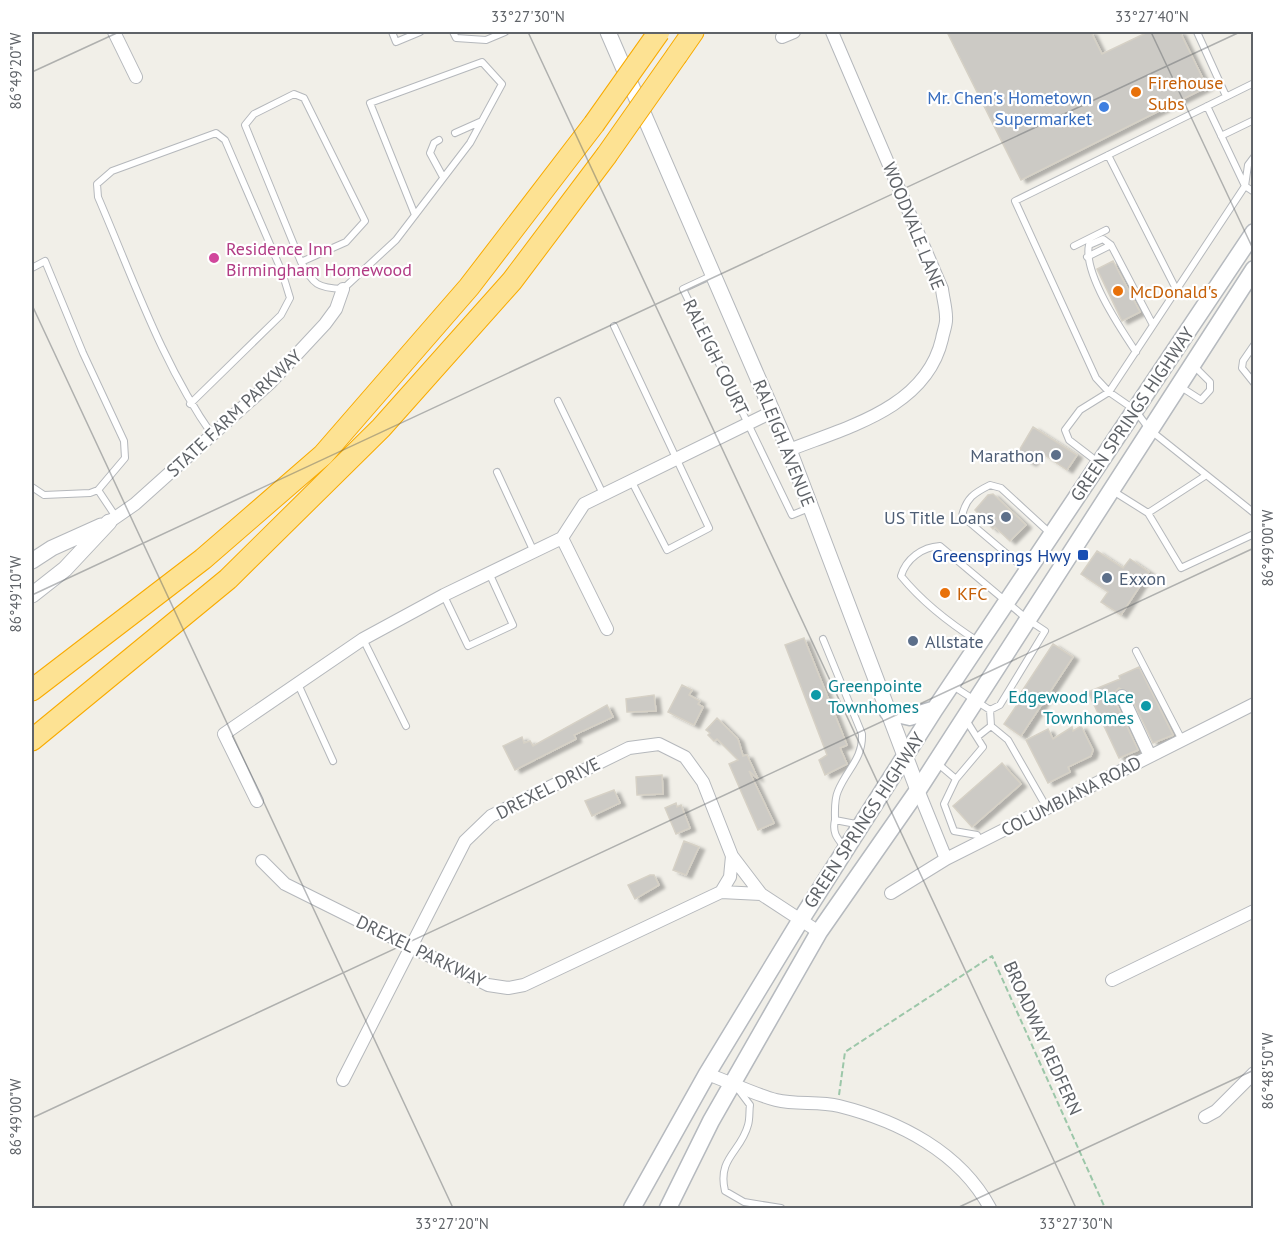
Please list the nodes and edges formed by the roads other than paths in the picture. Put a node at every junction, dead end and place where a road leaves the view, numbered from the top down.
1 (114, 32) edge
2 (392, 32) edge
3 (420, 32) edge
4 (453, 32) edge
5 (506, 32) edge
6 (608, 32) edge
7 (659, 32) edge
8 (693, 32) edge
9 (794, 32) edge
10 (832, 32) edge
11 (1197, 32) edge
12 (782, 37) dead end
13 (136, 77) dead end
14 (1254, 82) edge
15 (1226, 96) junction
16 (1207, 106) junction
17 (1254, 120) edge
18 (482, 121) junction
19 (455, 133) dead end
20 (1221, 136) junction
21 (440, 140) dead end
22 (1108, 155) junction
23 (1254, 157) edge
24 (443, 177) junction
25 (1245, 186) junction
26 (1254, 192) edge
27 (415, 215) junction
28 (1106, 231) dead end
29 (1254, 232) edge
30 (1074, 246) dead end
31 (301, 262) junction
32 (32, 268) edge
33 (1254, 269) edge
34 (713, 275) junction
35 (343, 289) junction
36 (1177, 291) junction
37 (1153, 325) junction
38 (614, 326) dead end
39 (1254, 345) edge
40 (1136, 352) junction
41 (1191, 363) junction
42 (1254, 383) edge
43 (1177, 385) junction
44 (1109, 392) junction
45 (558, 401) dead end
46 (190, 404) junction
47 (1135, 410) junction
48 (772, 412) junction
49 (748, 424) junction
50 (1150, 430) junction
51 (213, 436) junction
52 (789, 450) junction
53 (674, 458) junction
54 (1100, 463) junction
55 (497, 472) dead end
56 (1204, 476) junction
57 (632, 482) junction
58 (32, 487) edge
59 (1111, 489) junction
60 (98, 490) junction
61 (604, 495) junction
62 (811, 508) junction
63 (1148, 513) junction
64 (1254, 513) edge
65 (113, 520) junction
66 (1052, 534) junction
67 (1254, 534) edge
68 (562, 538) junction
69 (534, 552) junction
70 (32, 561) edge
71 (1027, 571) junction
72 (490, 575) junction
73 (32, 595) edge
74 (444, 595) junction
75 (1007, 602) junction
76 (1027, 620) junction
77 (607, 629) dead end
78 (363, 639) junction
79 (822, 639) dead end
80 (979, 643) junction
81 (1136, 651) dead end
82 (298, 684) junction
83 (951, 685) junction
84 (32, 690) edge
85 (1122, 696) dead end
86 (975, 701) junction
87 (1254, 704) edge
88 (935, 709) junction
89 (990, 710) junction
90 (888, 712) junction
91 (964, 717) junction
92 (406, 726) dead end
93 (991, 726) junction
94 (977, 737) junction
95 (32, 740) edge
96 (1182, 740) junction
97 (1150, 756) junction
98 (905, 757) junction
99 (333, 761) dead end
100 (936, 762) junction
101 (956, 779) junction
102 (918, 790) junction
103 (257, 801) dead end
104 (1047, 808) junction
105 (948, 816) junction
106 (835, 820) junction
107 (931, 822) junction
108 (861, 825) junction
109 (981, 842) junction
110 (846, 849) junction
111 (732, 856) junction
112 (946, 859) junction
113 (262, 861) dead end
114 (721, 892) junction
115 (891, 893) dead end
116 (761, 894) junction
117 (1254, 911) edge
118 (800, 921) junction
119 (819, 932) junction
120 (410, 948) junction
121 (1112, 980) dead end
122 (1254, 1072) edge
123 (707, 1074) junction
124 (343, 1080) dead end
125 (734, 1083) junction
126 (1205, 1118) dead end
127 (632, 1209) edge
128 (668, 1209) edge
129 (782, 1209) edge
130 (990, 1209) edge

1 - 13 street
2 - 3 lane
4 - 5 lane
6 - 34 street, RALEIGH AVENUE
7 - 84 highway, bridge
8 - 95 highway, bridge
9 - 12 street
10 - 52 street, WOODVALE LANE
11 - 15 lane
14 - 15 lane
15 - 16 lane
16 - 20 lane
16 - 22 lane
17 - 20 lane
18 - 19 lane
18 - 24 lane
18 - 27 lane
20 - 25 lane
21 - 24 lane
22 - 36 lane
22 - 44 lane
23 - 25 lane
24 - 27 lane
25 - 26 lane
25 - 36 lane
27 - 35 lane
28 - 30 lane
29 - 47 main road, GREEN SPRINGS HIGHWAY
31 - 31 lane
31 - 35 lane
32 - 60 lane
33 - 41 main road, GREEN SPRINGS HIGHWAY
34 - 48 street, RALEIGH AVENUE
34 - 49 lane, RALEIGH COURT
35 - 51 street, STATE FARM PARKWAY
36 - 37 lane
37 - 40 lane
37 - 40 lane
38 - 53 lane
39 - 42 lane
40 - 44 lane
41 - 43 main road, GREEN SPRINGS HIGHWAY
41 - 43 lane
43 - 50 main road, GREEN SPRINGS HIGHWAY
44 - 47 lane
44 - 54 lane
45 - 61 lane
46 - 46 lane
46 - 51 lane
47 - 50 lane
47 - 54 main road, GREEN SPRINGS HIGHWAY
48 - 49 street, RALEIGH COURT
48 - 52 street, RALEIGH AVENUE
49 - 53 street, RALEIGH COURT
49 - 62 lane, RALEIGH COURT
50 - 56 lane
50 - 59 main road, GREEN SPRINGS HIGHWAY
51 - 65 street, STATE FARM PARKWAY
52 - 62 street, RALEIGH AVENUE
53 - 57 street, RALEIGH COURT
53 - 57 lane
54 - 66 main road, GREEN SPRINGS HIGHWAY
55 - 69 lane
56 - 63 lane
56 - 64 lane
57 - 61 street, RALEIGH COURT
58 - 60 lane
59 - 63 lane
59 - 76 main road, GREEN SPRINGS HIGHWAY
60 - 65 lane
61 - 68 street, RALEIGH COURT
62 - 90 street, RALEIGH AVENUE
63 - 67 lane
65 - 70 street, STATE FARM PARKWAY
65 - 73 street, STATE FARM PARKWAY
66 - 71 main road, GREEN SPRINGS HIGHWAY
66 - 71 lane
68 - 69 street
68 - 77 street
69 - 72 street
71 - 75 main road, GREEN SPRINGS HIGHWAY
72 - 74 street
72 - 74 lane
74 - 78 street
75 - 76 lane
75 - 80 main road, GREEN SPRINGS HIGHWAY
75 - 80 lane
76 - 86 main road, GREEN SPRINGS HIGHWAY
76 - 89 lane
78 - 82 street
78 - 92 lane
79 - 106 lane
80 - 83 main road, GREEN SPRINGS HIGHWAY
81 - 96 lane
82 - 99 lane
82 - 103 street
83 - 86 lane
83 - 88 main road, GREEN SPRINGS HIGHWAY
85 - 97 street
86 - 89 lane
86 - 91 main road, GREEN SPRINGS HIGHWAY
87 - 96 street, COLUMBIANA ROAD
88 - 90 main road
88 - 98 main road, GREEN SPRINGS HIGHWAY
89 - 93 lane
90 - 98 street, RALEIGH AVENUE
91 - 94 lane
91 - 100 main road, GREEN SPRINGS HIGHWAY
93 - 94 lane
93 - 104 lane
94 - 101 lane
96 - 97 street, COLUMBIANA ROAD
97 - 104 street, COLUMBIANA ROAD
98 - 102 street, RALEIGH AVENUE
98 - 108 main road, GREEN SPRINGS HIGHWAY
100 - 101 lane
100 - 102 main road, GREEN SPRINGS HIGHWAY
101 - 105 lane
102 - 107 street, RALEIGH AVENUE
102 - 119 main road, GREEN SPRINGS HIGHWAY
104 - 109 street, COLUMBIANA ROAD
105 - 107 lane
105 - 109 lane
106 - 108 lane
106 - 110 lane
107 - 112 street, RALEIGH AVENUE
108 - 110 main road, GREEN SPRINGS HIGHWAY
109 - 112 street, COLUMBIANA ROAD
110 - 118 main road, GREEN SPRINGS HIGHWAY
111 - 114 street, DREXEL DRIVE
111 - 116 street, DREXEL DRIVE
111 - 120 street, DREXEL DRIVE
112 - 115 street, COLUMBIANA ROAD
113 - 120 street, DREXEL PARKWAY
114 - 116 street, DREXEL PARKWAY
114 - 120 street, DREXEL PARKWAY
116 - 118 street
117 - 121 street
118 - 119 street
118 - 123 main road, GREEN SPRINGS HIGHWAY
119 - 125 main road, GREEN SPRINGS HIGHWAY
120 - 124 street, DREXEL DRIVE
122 - 126 street
123 - 125 street
123 - 127 main road, GREEN SPRINGS HIGHWAY
125 - 128 main road, GREEN SPRINGS HIGHWAY
125 - 129 lane
125 - 130 street

